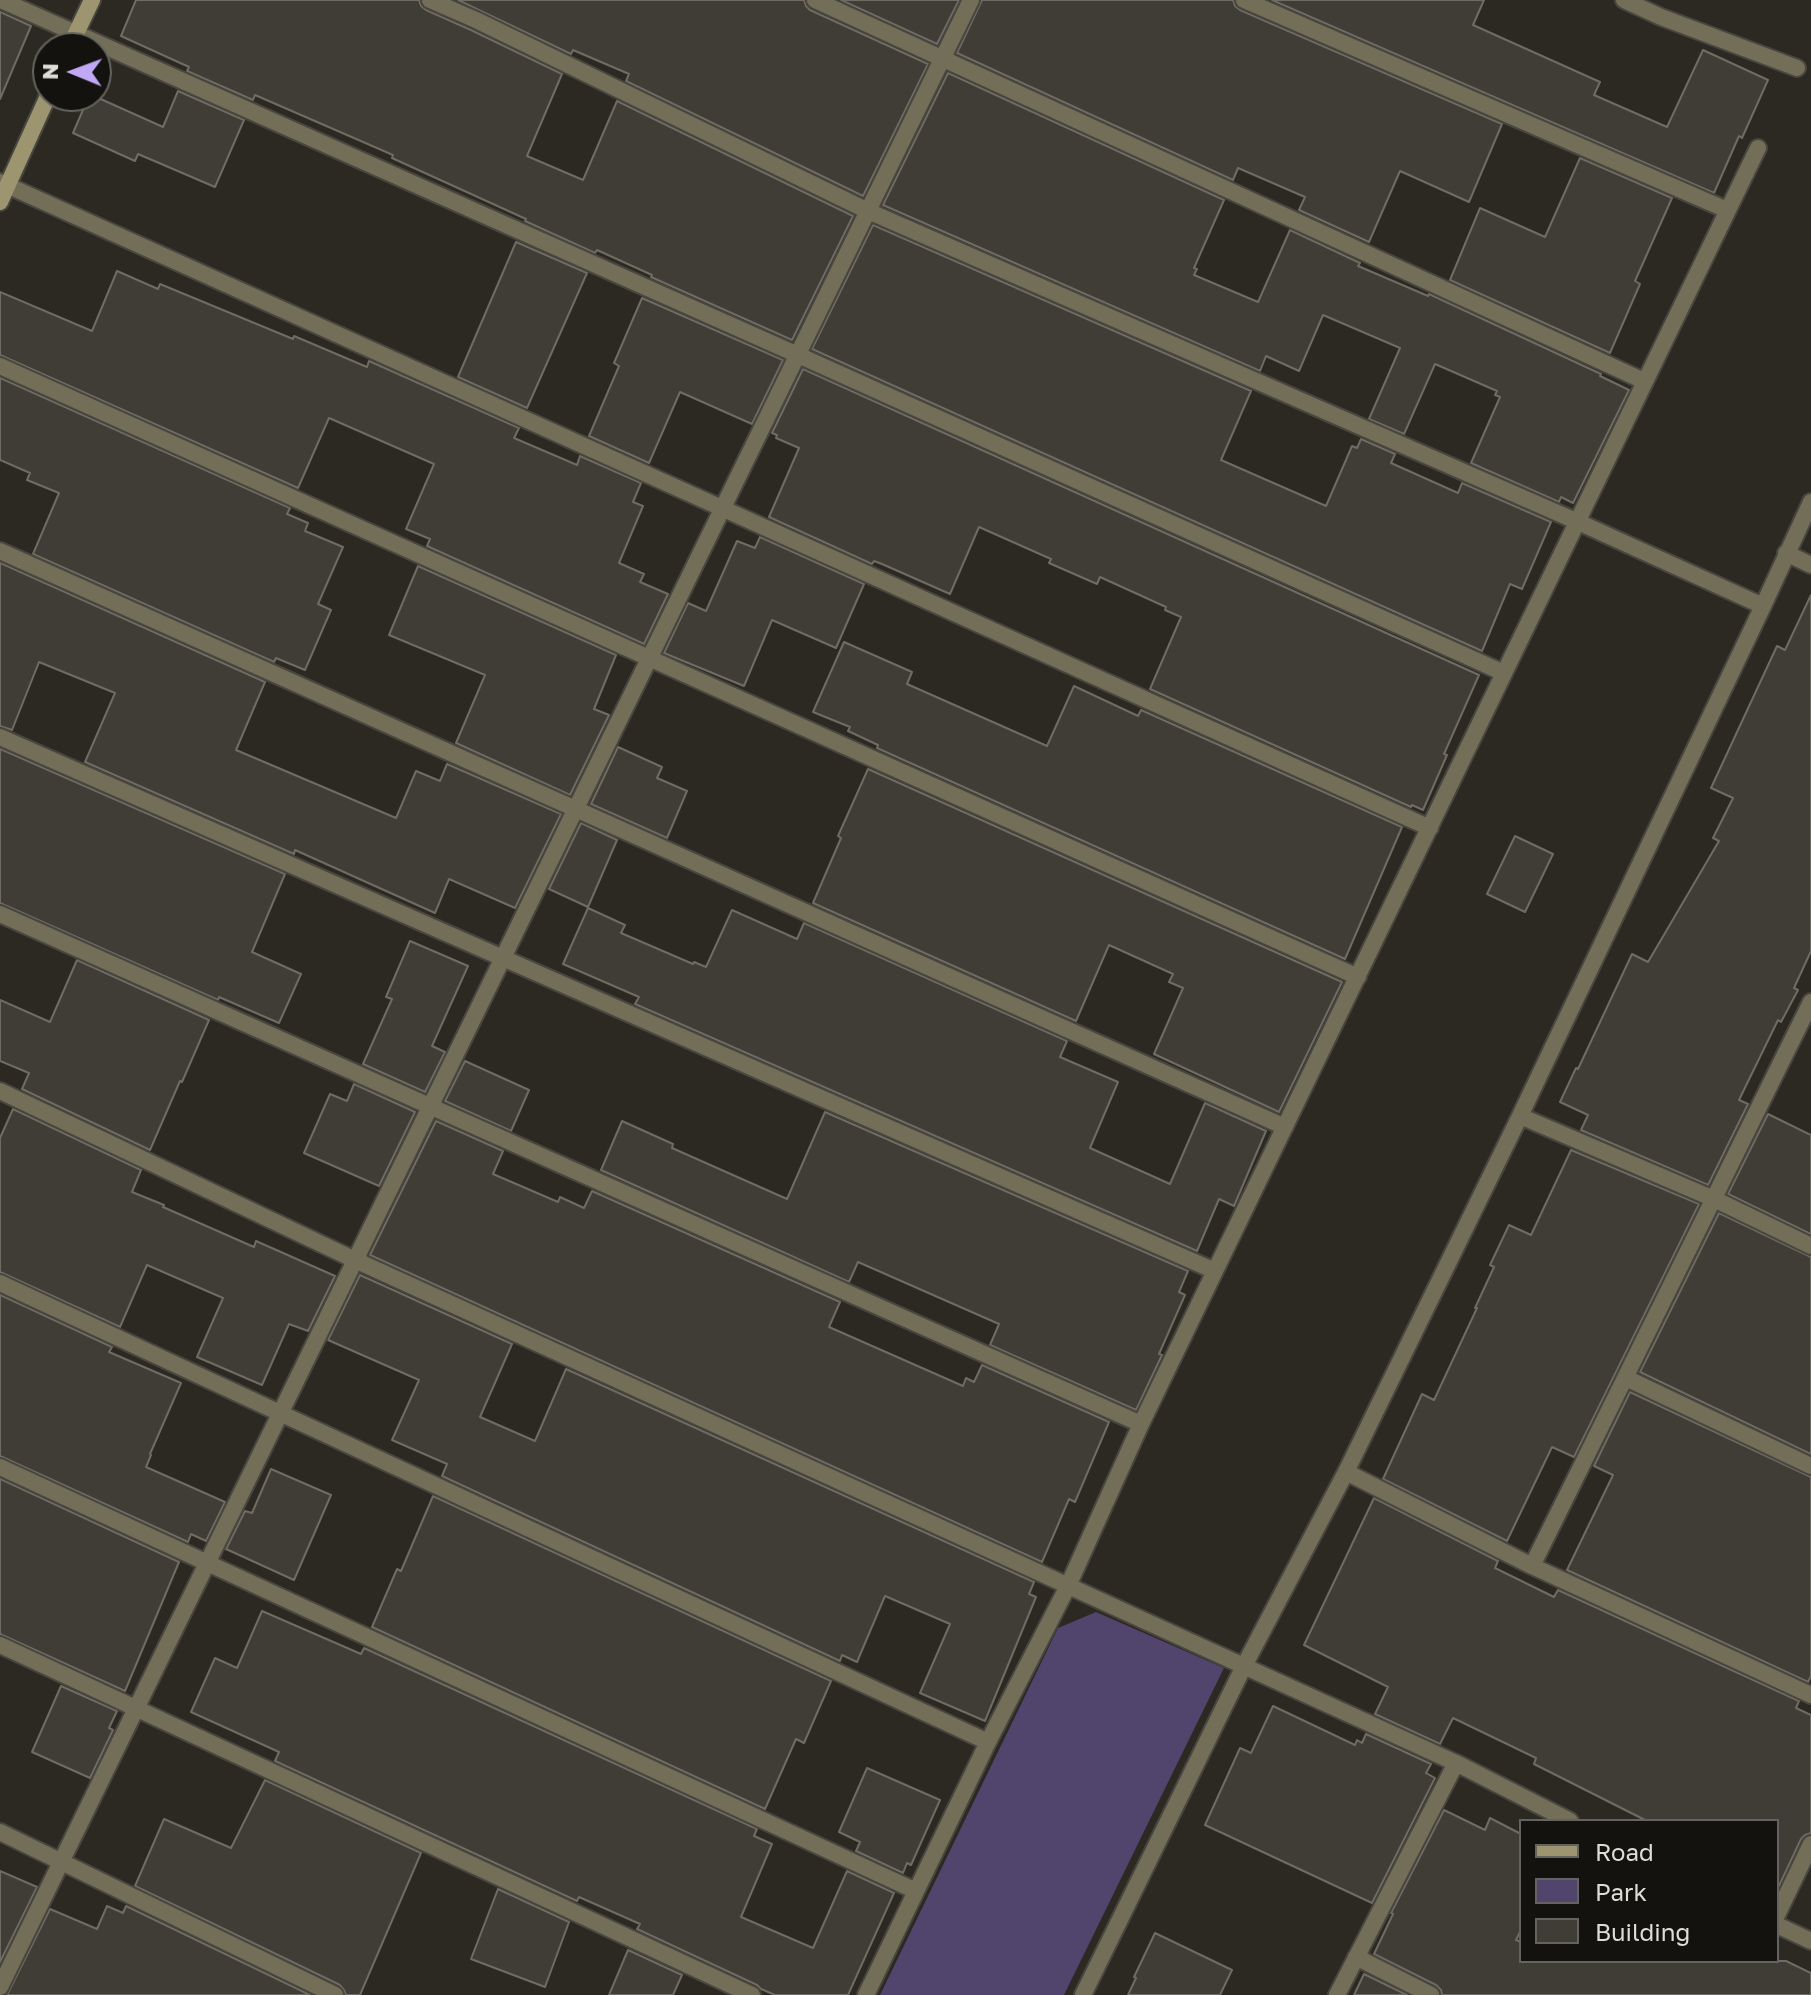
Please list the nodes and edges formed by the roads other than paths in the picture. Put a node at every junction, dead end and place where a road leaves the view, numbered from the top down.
1 (1, 0) edge
2 (92, 0) edge
3 (430, 0) edge
4 (815, 0) edge
5 (971, 0) edge
6 (1244, 0) edge
7 (1624, 0) edge
8 (58, 32) edge
9 (76, 32) edge
10 (112, 57) edge
11 (942, 58) junction
12 (1797, 68) dead end
13 (40, 112) edge
14 (1758, 148) dead end
15 (4, 184) edge
16 (0, 202) edge
17 (1727, 210) junction
18 (868, 211) junction
19 (798, 355) junction
20 (0, 366) edge
21 (1644, 381) junction
22 (1811, 502) edge
23 (722, 509) junction
24 (1576, 521) junction
25 (0, 551) edge
26 (1786, 553) junction
27 (1811, 565) edge
28 (1763, 606) junction
29 (650, 657) junction
30 (1504, 673) junction
31 (0, 737) edge
32 (575, 810) junction
33 (1430, 828) junction
34 (0, 914) edge
35 (503, 958) junction
36 (1358, 977) junction
37 (1811, 1002) edge
38 (0, 1091) edge
39 (431, 1107) junction
40 (1520, 1116) junction
41 (1285, 1127) junction
42 (1714, 1199) junction
43 (1811, 1246) edge
44 (355, 1260) junction
45 (1215, 1271) junction
46 (0, 1283) edge
47 (1626, 1378) junction
48 (280, 1413) junction
49 (1141, 1424) junction
50 (1811, 1466) edge
51 (0, 1467) edge
52 (1346, 1472) junction
53 (208, 1563) junction
54 (1532, 1566) junction
55 (1068, 1586) junction
56 (0, 1645) edge
57 (1244, 1666) junction
58 (1811, 1695) edge
59 (136, 1709) junction
60 (988, 1742) junction
61 (1456, 1763) junction
62 (1566, 1819) edge
63 (0, 1832) edge
64 (1811, 1844) edge
65 (61, 1862) junction
66 (916, 1891) junction
67 (1779, 1911) edge
68 (1779, 1926) edge
69 (1811, 1941) edge
70 (1356, 1957) junction
71 (0, 1987) edge
72 (335, 1995) edge
73 (752, 1995) edge
74 (866, 1995) edge
75 (1083, 1995) edge
76 (1337, 1995) edge
77 (1431, 1995) edge

1 - 8 street
2 - 9 street
3 - 18 street
4 - 11 street
5 - 11 street
6 - 17 street
7 - 12 street
10 - 19 street
11 - 18 street
11 - 21 street
13 - 15 street
14 - 17 street
15 - 16 street
15 - 23 street
17 - 21 street
18 - 19 street
18 - 24 street
19 - 23 street
19 - 30 street
20 - 29 street
21 - 24 street
22 - 26 street
23 - 29 street
23 - 33 street
24 - 28 street
24 - 30 street
25 - 32 street
26 - 27 street
26 - 28 street
28 - 40 street
29 - 32 street
29 - 36 street
30 - 33 street
31 - 35 street
32 - 35 street
32 - 41 street
33 - 36 street
34 - 39 street
35 - 39 street
35 - 45 street
36 - 41 street
37 - 42 street
38 - 44 street
39 - 44 street
39 - 49 street
40 - 42 street
40 - 52 street
41 - 45 street
42 - 43 street
42 - 47 street
44 - 48 street
44 - 55 street
45 - 49 street
46 - 48 street
47 - 50 street
47 - 54 street
48 - 53 street
48 - 60 street
49 - 55 street
51 - 53 street
52 - 54 street
52 - 57 street
53 - 59 street
53 - 66 street
54 - 58 street
55 - 57 street
55 - 60 street
56 - 59 street
57 - 61 street
57 - 75 street
59 - 65 street
59 - 73 street
60 - 66 street
61 - 62 street
61 - 70 street
63 - 65 street
64 - 67 street
65 - 71 street
65 - 72 street
66 - 74 street
68 - 69 street
70 - 76 street
70 - 77 street

